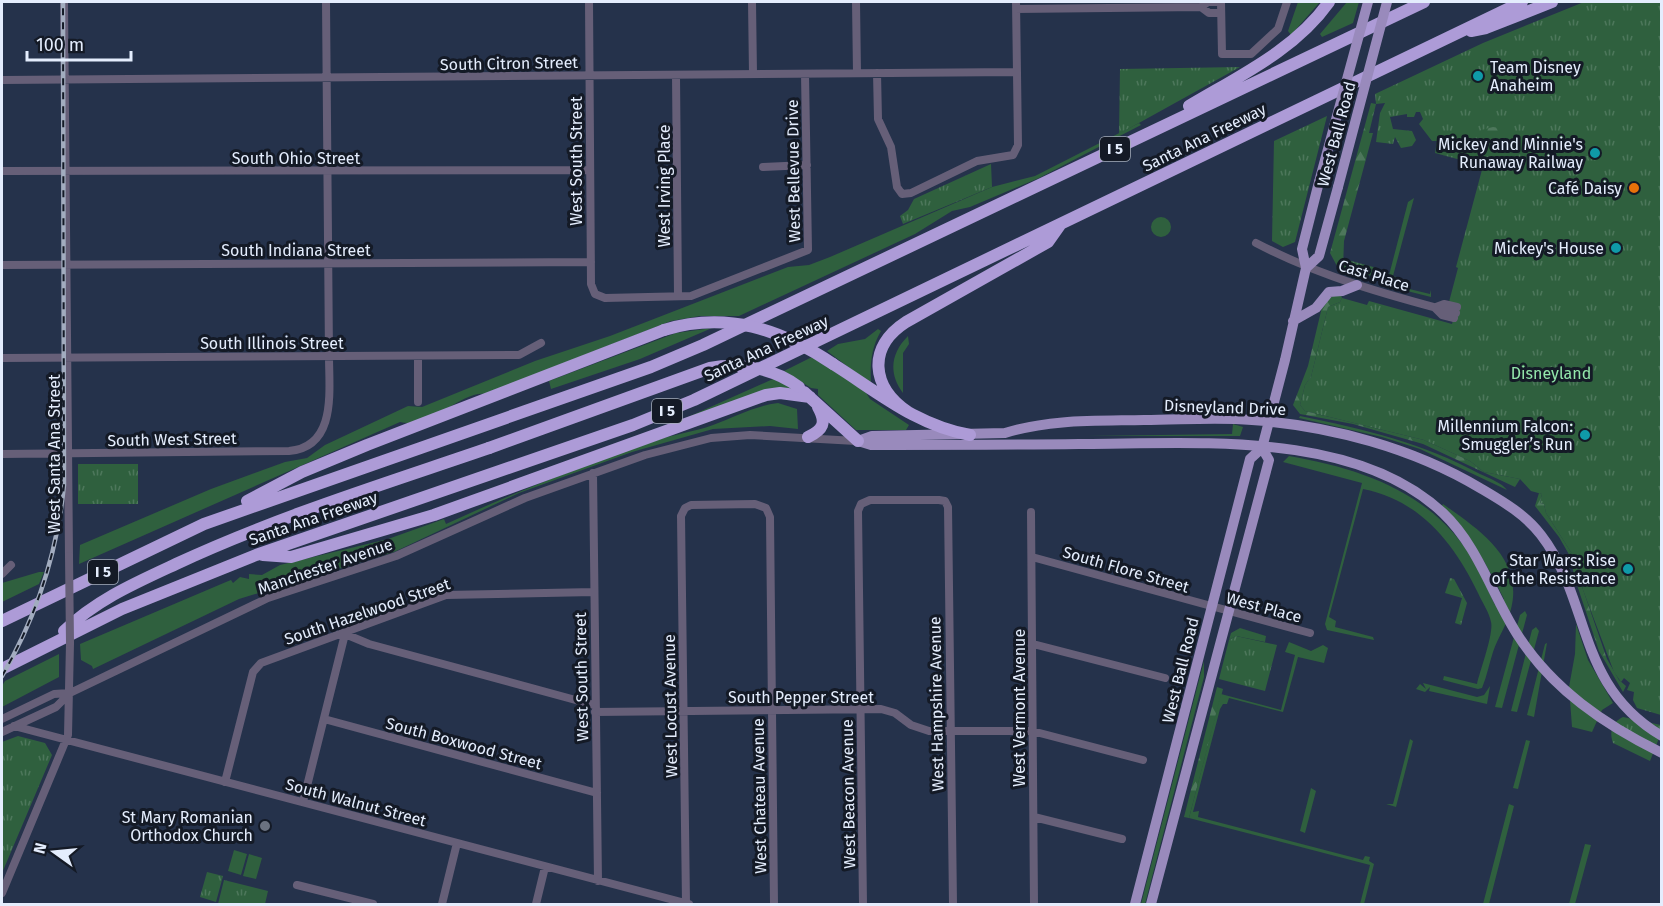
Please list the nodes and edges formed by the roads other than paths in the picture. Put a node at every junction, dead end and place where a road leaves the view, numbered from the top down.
1 (64, 2) edge
2 (326, 2) edge
3 (589, 2) edge
4 (752, 2) edge
5 (856, 2) edge
6 (1221, 2) edge
7 (1287, 2) edge
8 (1329, 2) edge
9 (1368, 2) edge
10 (1387, 2) edge
11 (1424, 2) edge
12 (1522, 2) edge
13 (1552, 2) edge
14 (1016, 5) edge
15 (1201, 7) junction
16 (1221, 13) junction
17 (1458, 32) junction
18 (1017, 72) junction
19 (857, 73) junction
20 (877, 73) junction
21 (753, 74) junction
22 (805, 74) junction
23 (589, 75) junction
24 (676, 75) junction
25 (327, 79) junction
26 (2, 80) edge
27 (65, 80) junction
28 (1118, 148) junction
29 (807, 165) junction
30 (763, 166) dead end
31 (66, 170) junction
32 (590, 170) junction
33 (2, 171) edge
34 (328, 172) junction
35 (901, 193) junction
36 (895, 201) dead end
37 (1061, 224) junction
38 (1256, 243) dead end
39 (591, 262) junction
40 (328, 263) junction
41 (2, 265) edge
42 (67, 265) junction
43 (1306, 268) junction
44 (591, 284) joint
45 (1357, 285) junction
46 (678, 296) junction
47 (1456, 313) dead end
48 (1293, 321) junction
49 (541, 343) dead end
50 (329, 356) junction
51 (418, 356) junction
52 (2, 358) edge
53 (67, 358) junction
54 (813, 400) junction
55 (418, 402) dead end
56 (908, 412) junction
57 (1268, 421) junction
58 (970, 435) junction
59 (808, 437) junction
60 (858, 441) junction
61 (1262, 448) junction
62 (68, 453) junction
63 (2, 454) edge
64 (592, 473) junction
65 (946, 504) joint
66 (766, 508) joint
67 (1031, 512) dead end
68 (204, 524) junction
69 (256, 555) junction
70 (1032, 557) junction
71 (11, 565) dead end
72 (2, 574) edge
73 (594, 592) junction
74 (1212, 608) junction
75 (1227, 612) junction
76 (2, 621) edge
77 (1310, 633) dead end
78 (345, 634) junction
79 (1032, 644) junction
80 (48, 647) junction
81 (2, 669) edge
82 (1165, 678) dead end
83 (70, 693) junction
84 (595, 709) junction
85 (861, 709) junction
86 (772, 710) junction
87 (684, 711) junction
88 (2, 719) edge
89 (324, 719) junction
90 (14, 726) junction
91 (1032, 731) junction
92 (2, 732) edge
93 (950, 732) junction
94 (1662, 736) edge
95 (66, 740) junction
96 (1662, 753) edge
97 (1143, 760) dead end
98 (225, 782) junction
99 (597, 793) junction
100 (303, 802) junction
101 (1034, 817) junction
102 (1122, 839) dead end
103 (457, 843) junction
104 (545, 867) junction
105 (598, 880) junction
106 (297, 885) dead end
107 (2, 893) edge
108 (373, 904) edge
109 (442, 904) edge
110 (536, 904) edge
111 (688, 904) edge
112 (774, 904) edge
113 (863, 904) edge
114 (952, 904) edge
115 (1035, 904) edge
116 (1135, 904) edge
117 (1151, 904) edge

1 - 27 street, West Santa Ana Street
2 - 25 street
3 - 23 street, West South Street
4 - 21 street
5 - 19 street
6 - 15 street
6 - 16 street
7 - 16 street
8 - 28 highway
9 - 43 main road, West Ball Road, bridge
10 - 43 main road, West Ball Road, bridge
11 - 28 highway, Santa Ana Freeway / I 5
12 - 17 highway, Santa Ana Freeway / I 5
13 - 17 highway
14 - 15 street
14 - 18 street
15 - 16 street
17 - 37 highway, Santa Ana Freeway / I 5
18 - 20 street, South Citron Street
18 - 35 street
19 - 20 street, South Citron Street
19 - 22 street, South Citron Street
20 - 35 street
21 - 22 street, South Citron Street
21 - 24 street, South Citron Street
22 - 29 street, West Bellevue Drive
23 - 24 street, South Citron Street
23 - 25 street, South Citron Street
23 - 32 street, West South Street
24 - 46 street, West Irving Place
25 - 27 street, South Citron Street
25 - 34 street
26 - 27 street, South Citron Street
27 - 31 street, West Santa Ana Street
28 - 68 highway, Santa Ana Freeway / I 5
29 - 30 street
29 - 46 street, West Bellevue Drive
31 - 33 street, South Ohio Street
31 - 34 street, South Ohio Street
31 - 42 street, West Santa Ana Street
32 - 34 street, South Ohio Street
32 - 39 street, West South Street
34 - 40 street
35 - 36 street
37 - 56 highway
37 - 69 highway, Santa Ana Freeway / I 5
38 - 43 street, Cast Place
39 - 40 street, South Indiana Street
39 - 44 street, West South Street
40 - 42 street, South Indiana Street
40 - 50 street
41 - 42 street, South Indiana Street
42 - 53 street, West Santa Ana Street
43 - 45 street, Cast Place
43 - 48 main road, West Ball Road
44 - 46 street, West Bellevue Drive
45 - 47 street, Cast Place
45 - 48 main road
48 - 57 main road, West Ball Road
49 - 51 street, South Illinois Street
50 - 51 street, South Illinois Street
50 - 53 street, South Illinois Street
50 - 62 street, South West Street
51 - 55 street
52 - 53 street, South Illinois Street
53 - 62 street, West Santa Ana Street
54 - 59 highway
54 - 60 highway
54 - 69 highway
54 - 80 highway, bridge
56 - 58 highway
56 - 68 highway, bridge
57 - 58 main road, Disneyland Drive
57 - 61 main road, West Ball Road
57 - 94 main road, Disneyland Drive
58 - 60 main road, Disneyland Drive
59 - 60 street, Disneyland Drive
59 - 64 street, Disneyland Drive
60 - 61 main road, Disneyland Drive
61 - 74 main road, West Ball Road
61 - 75 main road, West Ball Road
61 - 96 main road, Disneyland Drive
62 - 63 street, South West Street
62 - 83 street, West Santa Ana Street, bridge
64 - 73 street, West South Street
64 - 83 street, Manchester Avenue
65 - 85 street, West Beacon Avenue
65 - 93 street, West Hampshire Avenue
66 - 86 street, West Chateau Avenue
66 - 87 street, West Locust Avenue
67 - 70 street, West Vermont Avenue
68 - 76 highway, Santa Ana Freeway / I 5
69 - 80 highway, Santa Ana Freeway / I 5
70 - 74 street, South Flore Street
70 - 79 street, West Vermont Avenue
71 - 72 street
73 - 78 street, South Hazelwood Street
73 - 84 street, West South Street
74 - 75 street, West Place
74 - 116 main road, West Ball Road
75 - 77 street, West Place
75 - 117 main road, West Ball Road
78 - 84 street, South Pepper Street
78 - 89 street
78 - 98 street, South Hazelwood Street
79 - 82 street
79 - 91 street, West Vermont Avenue
80 - 81 highway, Santa Ana Freeway / I 5
83 - 88 street, Manchester Avenue
83 - 90 street, Manchester Avenue
83 - 95 street, West Santa Ana Street
84 - 87 street, South Pepper Street
84 - 99 street, West South Street
85 - 86 street, South Pepper Street
85 - 93 street, South Pepper Street
85 - 113 street, West Beacon Avenue
86 - 87 street, South Pepper Street
86 - 112 street, West Chateau Avenue
87 - 111 street, West Locust Avenue
89 - 99 street, South Boxwood Street
89 - 100 street
90 - 92 street, Manchester Avenue
90 - 95 street, South Walnut Street
91 - 93 street, South Pepper Street
91 - 97 street, South Pepper Street
91 - 101 street, West Vermont Avenue
93 - 114 street, West Hampshire Avenue
95 - 98 street, South Walnut Street
95 - 107 street, West Santa Ana Street
98 - 100 street, South Walnut Street
99 - 105 street, West South Street
100 - 103 street, South Walnut Street
101 - 102 street
101 - 115 street, West Vermont Avenue
103 - 104 street, South Walnut Street
103 - 109 street
104 - 105 street, South Walnut Street
104 - 110 street
105 - 111 street, South Walnut Street
106 - 108 street

